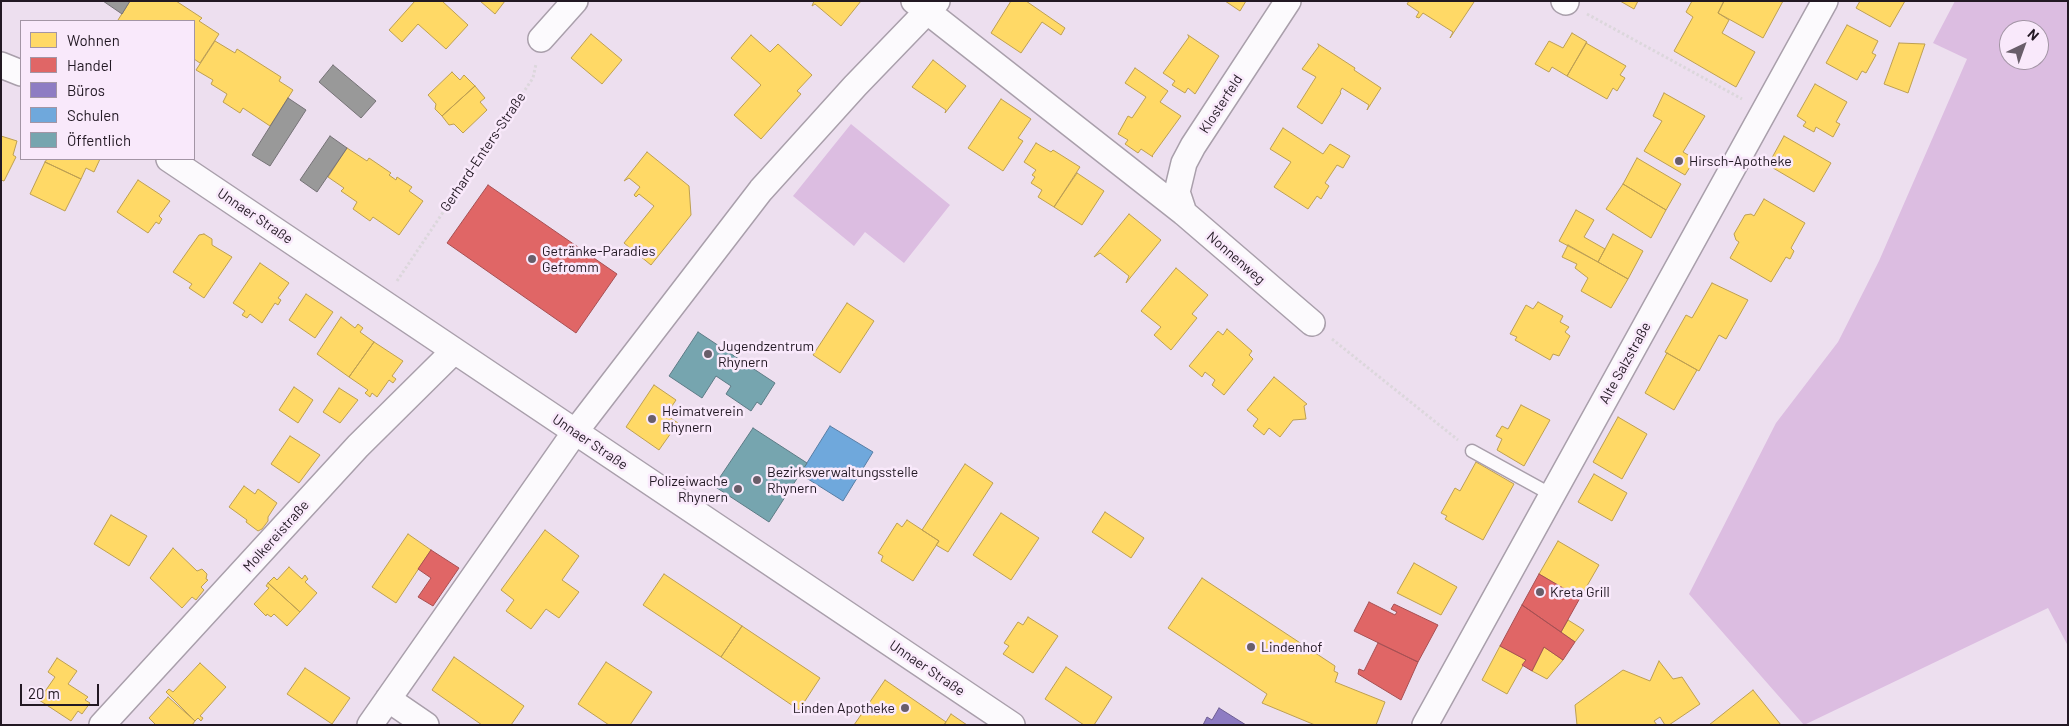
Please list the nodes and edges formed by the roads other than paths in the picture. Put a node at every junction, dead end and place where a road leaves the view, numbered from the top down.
1 (575, 1) edge
2 (1288, 1) edge
3 (1825, 1) edge
4 (926, 5) edge
5 (540, 38) road end
6 (1, 65) edge
7 (20, 74) edge
8 (170, 160) edge
9 (1184, 214) junction
10 (1312, 323) road end
11 (454, 351) junction
12 (575, 432) junction
13 (1472, 451) road end
14 (1552, 495) junction
15 (388, 699) junction
16 (102, 725) edge
17 (370, 725) edge
18 (426, 725) edge
19 (1012, 725) edge
20 (1425, 725) edge

1 - 5 street
2 - 9 street, Klosterfeld
3 - 14 street, Alte Salzstraße
4 - 9 street, Nonnenweg
4 - 12 street
6 - 7 street
8 - 11 street, Unnaer Straße
9 - 10 street, Nonnenweg
11 - 12 street, Unnaer Straße
11 - 16 street, Molkereistraße
12 - 15 street
12 - 19 street, Unnaer Straße
13 - 14 lane
14 - 20 street, Alte Salzstraße
15 - 17 street
15 - 18 street

